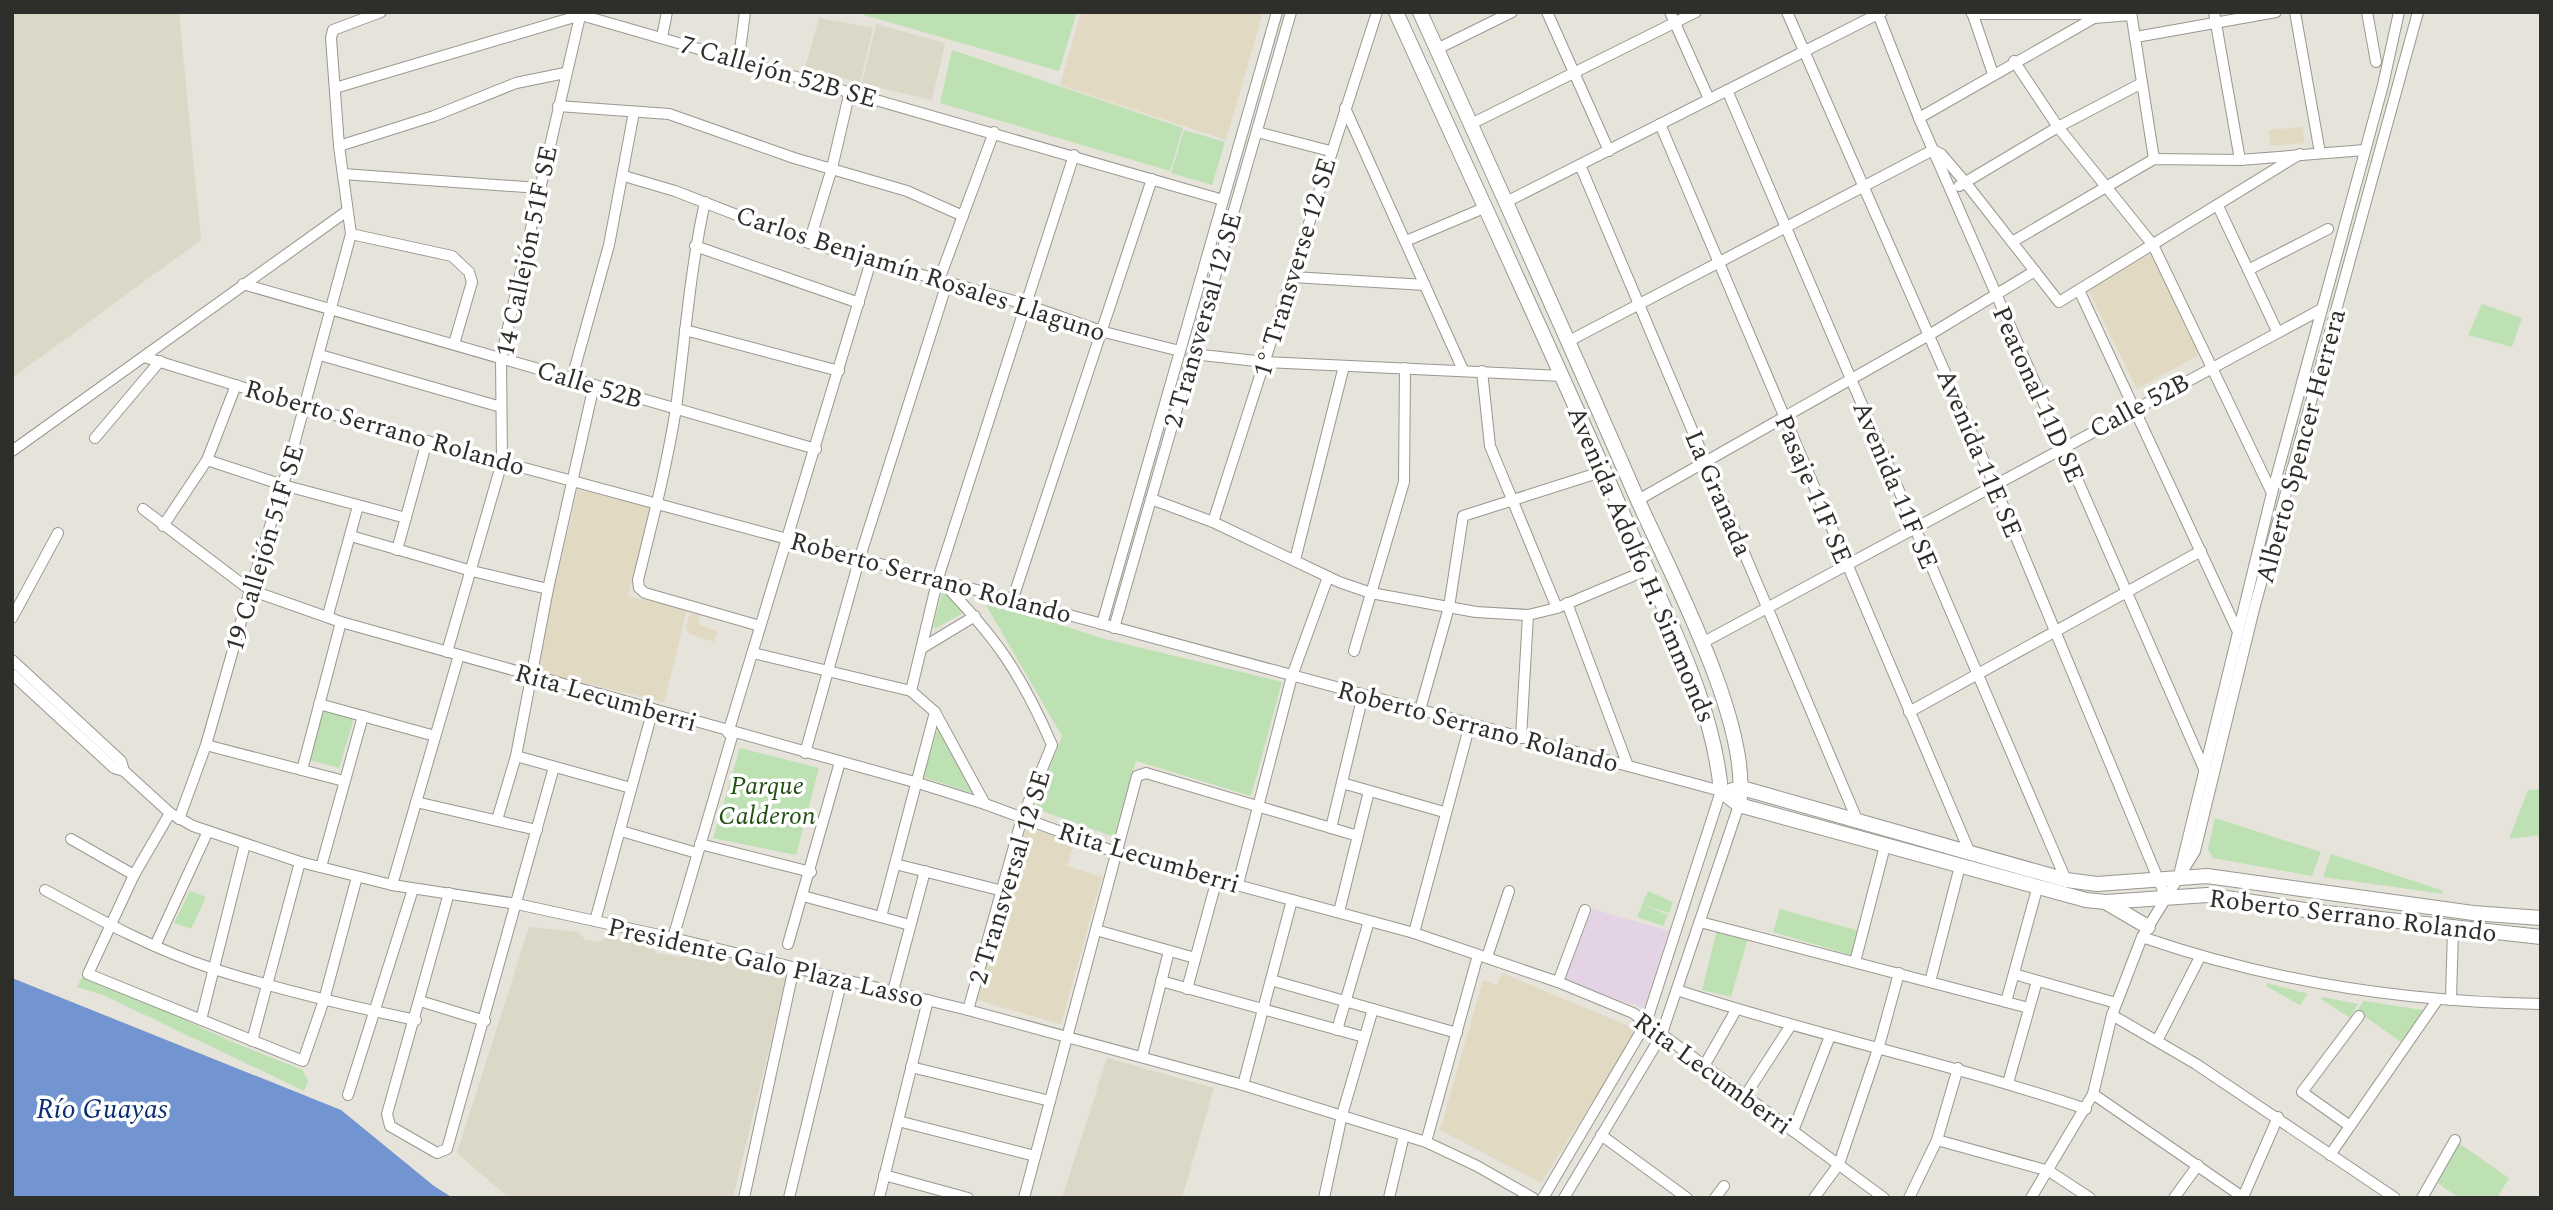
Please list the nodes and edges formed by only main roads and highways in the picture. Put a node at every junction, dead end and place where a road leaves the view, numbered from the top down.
1 (1396, 12) edge
2 (1420, 12) edge
3 (1742, 788) junction
4 (1721, 792) junction
5 (1739, 805) junction
6 (2106, 902) junction
7 (2541, 918) edge
8 (2145, 932) road end
9 (2541, 937) edge

1 - 4 main road, Avenida Adolfo H. Simmonds
2 - 3 main road, Avenida Adolfo H. Simmonds
3 - 4 main road, Roberto Serrano Rolando
3 - 5 main road, Avenida Adolfo H. Simmonds
3 - 7 main road, Roberto Serrano Rolando
4 - 5 main road, Roberto Serrano Rolando
5 - 6 main road, Roberto Serrano Rolando
6 - 8 main road
6 - 9 main road, Roberto Serrano Rolando

